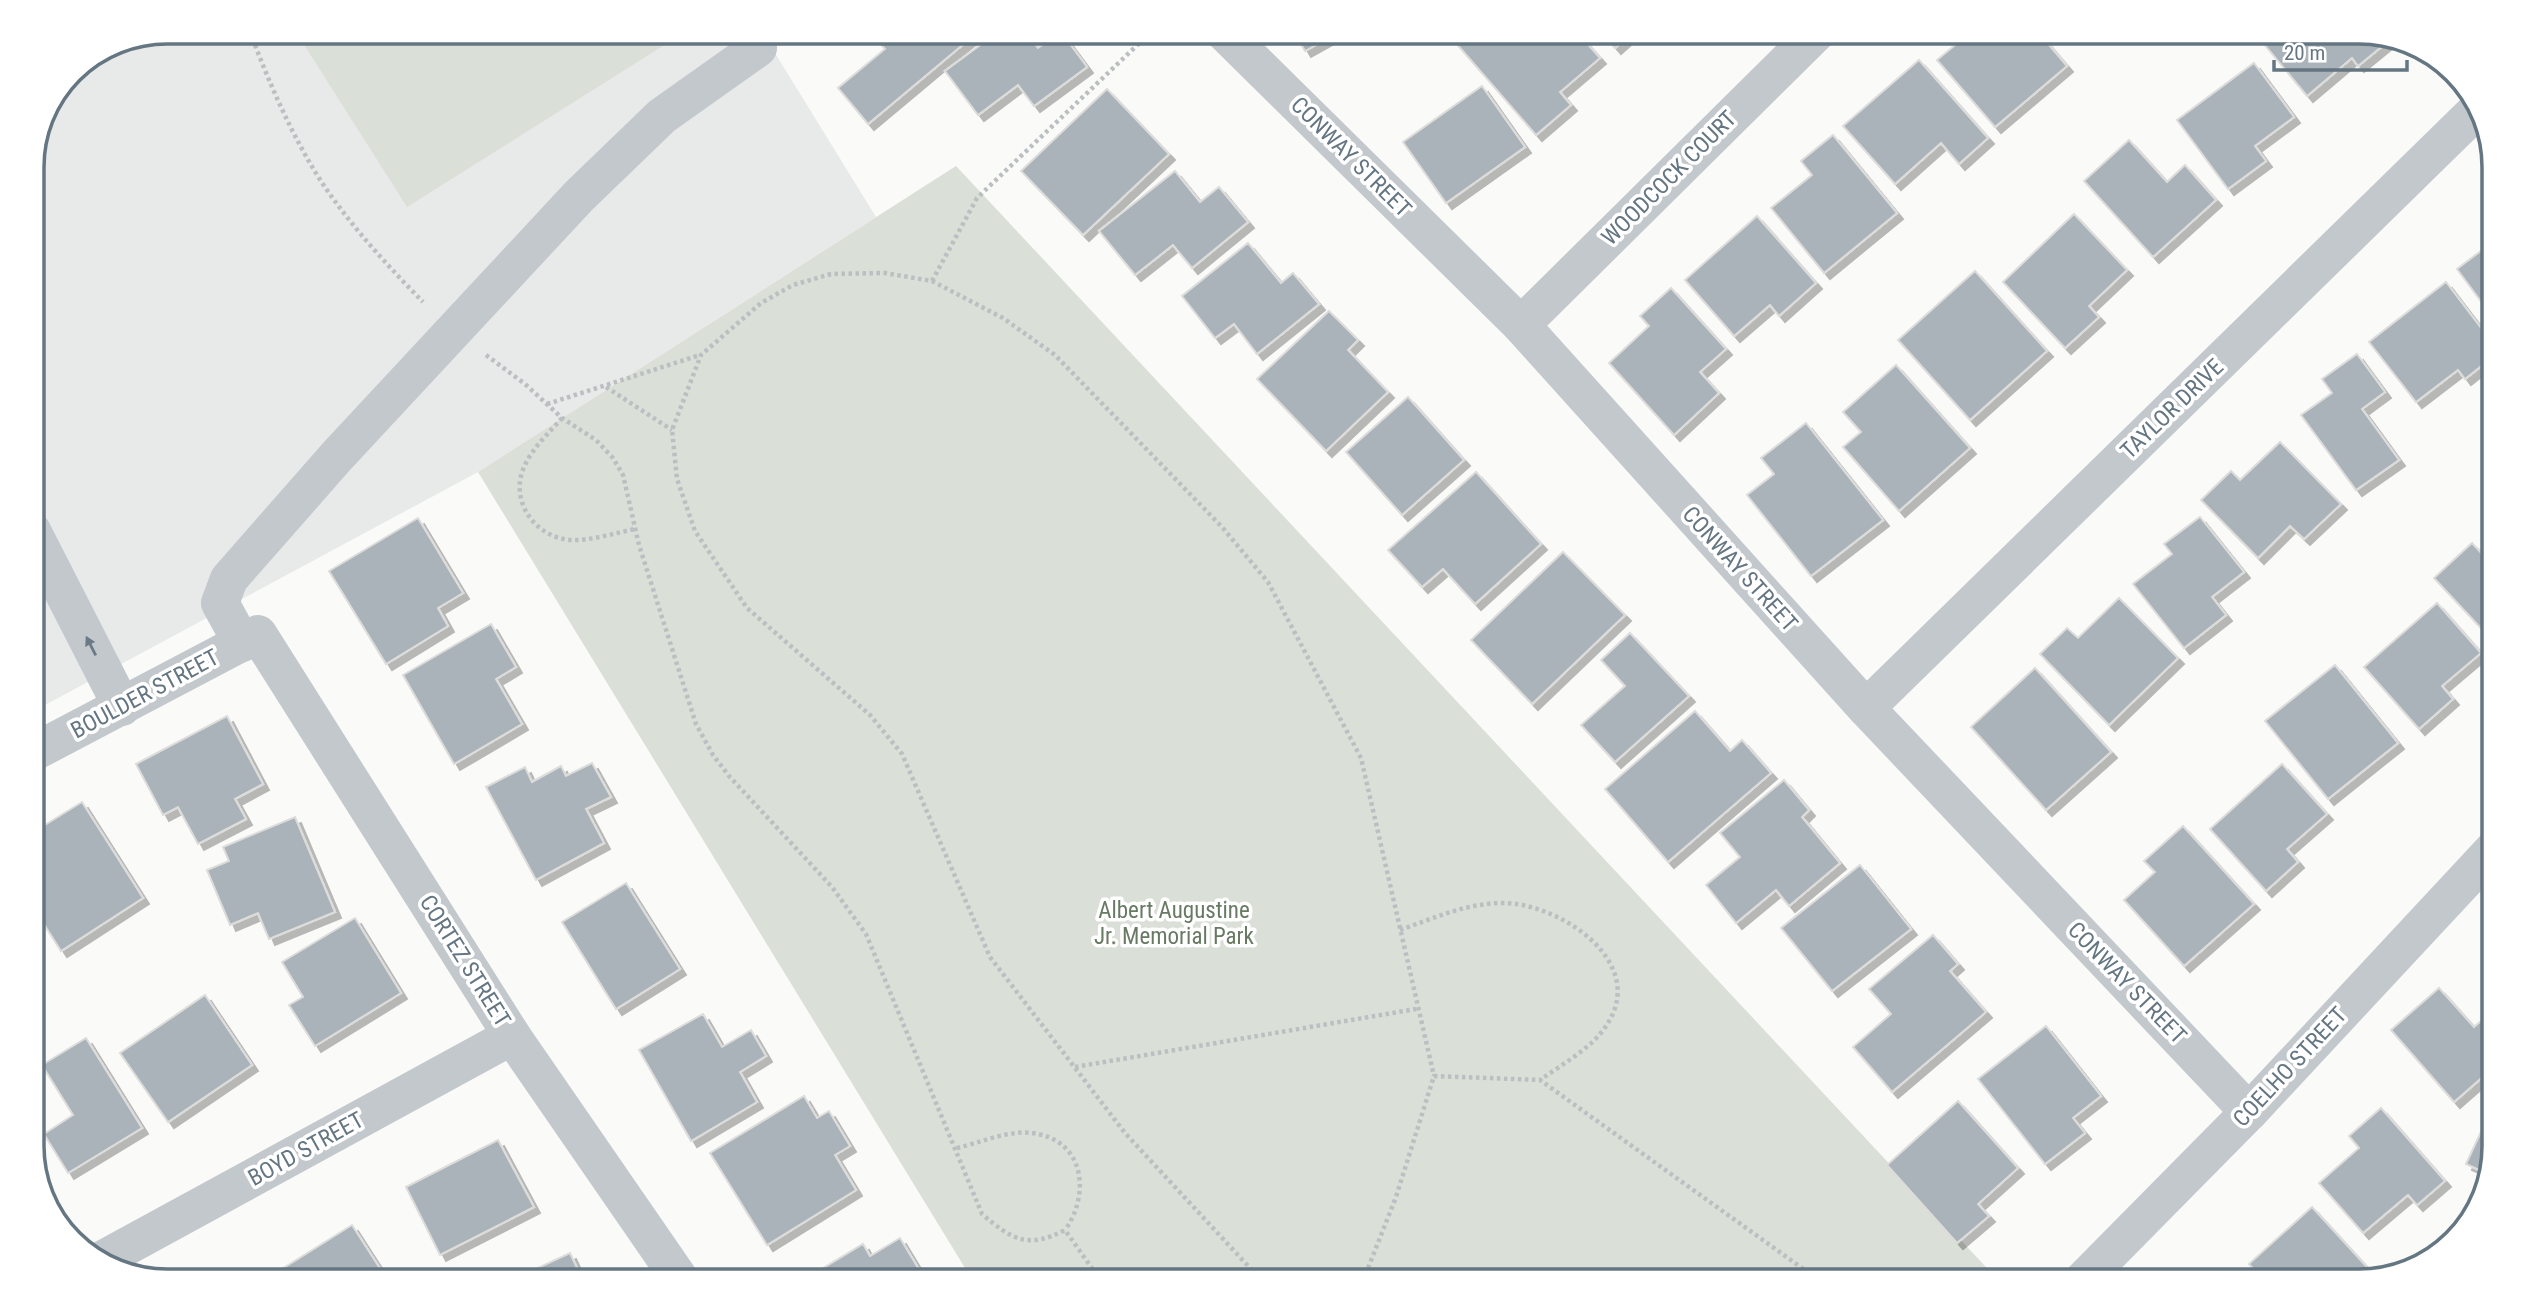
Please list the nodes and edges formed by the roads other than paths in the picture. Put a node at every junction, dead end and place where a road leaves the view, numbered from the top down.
1 (1236, 44) edge
2 (1805, 44) edge
3 (758, 48) dead end
4 (2471, 115) edge
5 (1521, 325) junction
6 (44, 554) edge
7 (250, 639) junction
8 (122, 707) junction
9 (1866, 708) junction
10 (44, 748) edge
11 (2482, 862) edge
12 (512, 1036) junction
13 (2249, 1112) junction
14 (110, 1256) edge
15 (672, 1269) edge
16 (2095, 1269) edge

1 - 5 street, CONWAY STREET
2 - 5 street, WOODCOCK COURT
3 - 7 street, CORTEZ STREET
4 - 9 street, TAYLOR DRIVE
5 - 9 street, CONWAY STREET
8 -> 6 street
7 - 8 street, BOULDER STREET
7 - 12 street, CORTEZ STREET
8 - 10 street, BOULDER STREET
9 - 13 street, CONWAY STREET
11 - 13 street, COELHO STREET
12 - 14 street, BOYD STREET
12 - 15 street, CORTEZ STREET
13 - 16 street, COELHO STREET

